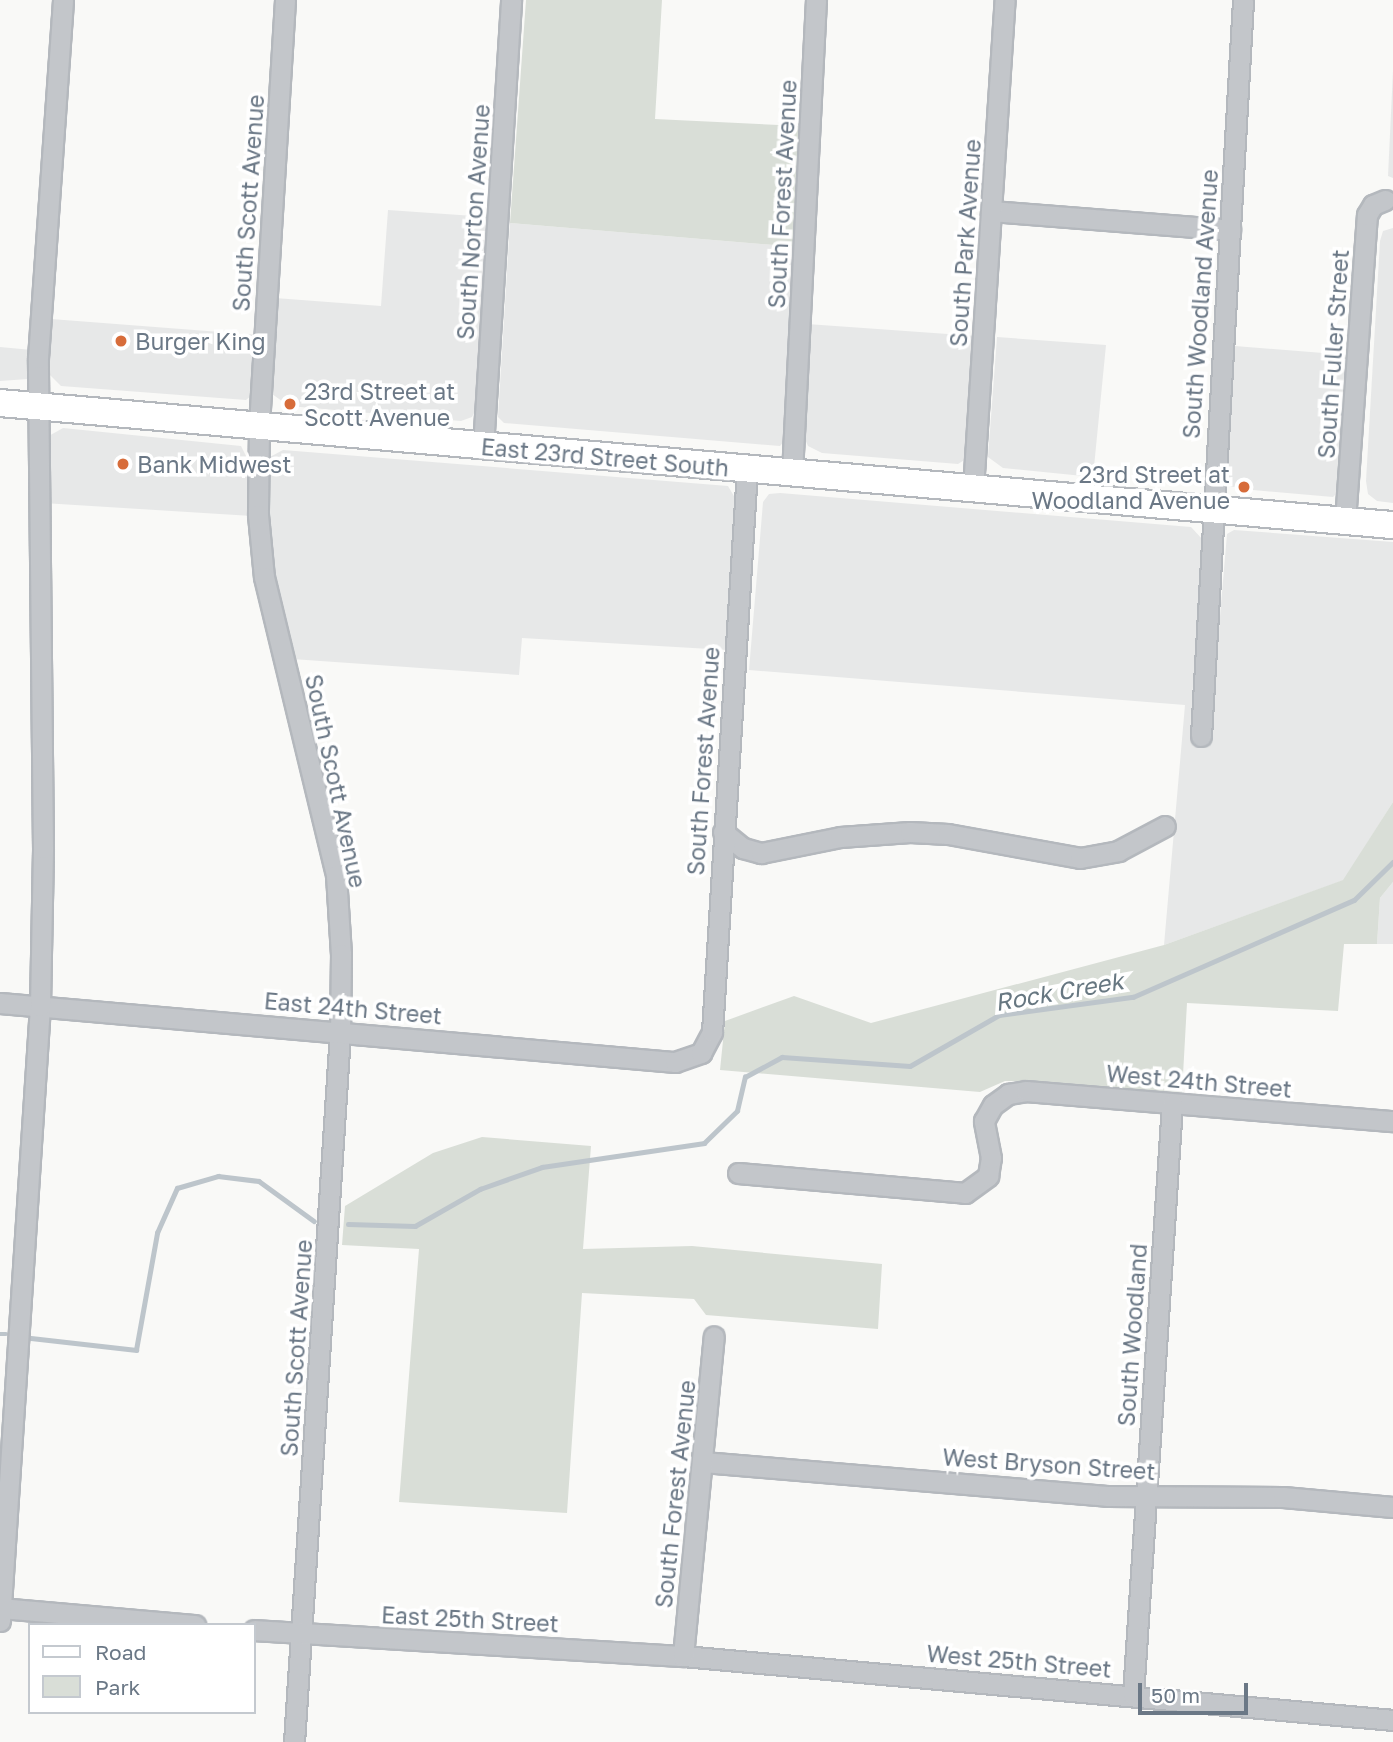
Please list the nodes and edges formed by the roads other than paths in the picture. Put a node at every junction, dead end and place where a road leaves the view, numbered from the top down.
1 (63, 0) edge
2 (285, 0) edge
3 (511, 0) edge
4 (816, 0) edge
5 (1005, 0) edge
6 (1243, 0) edge
7 (1385, 200) dead end
8 (991, 211) junction
9 (1230, 230) junction
10 (0, 403) edge
11 (39, 406) junction
12 (259, 428) junction
13 (483, 447) junction
14 (747, 469) junction
15 (792, 473) junction
16 (974, 489) junction
17 (1211, 509) junction
18 (1345, 521) junction
19 (1393, 525) edge
20 (1201, 736) dead end
21 (1165, 826) dead end
22 (723, 832) junction
23 (0, 1003) edge
24 (40, 1006) junction
25 (340, 1033) junction
26 (701, 1053) joint
27 (1172, 1104) junction
28 (1393, 1121) edge
29 (738, 1173) dead end
30 (714, 1336) dead end
31 (703, 1462) junction
32 (1145, 1496) junction
33 (1393, 1507) edge
34 (1, 1612) edge
35 (165, 1623) edge
36 (256, 1630) edge
37 (303, 1634) junction
38 (683, 1656) junction
39 (1133, 1695) junction
40 (1393, 1720) edge
41 (294, 1742) edge

1 - 11 street
2 - 12 street, South Scott Avenue
3 - 13 street, South Norton Avenue
4 - 15 street, South Forest Avenue
5 - 8 street, South Park Avenue
6 - 9 street, South Woodland Avenue
7 - 18 street, South Fuller Street
8 - 9 street
8 - 16 street, South Park Avenue
9 - 17 street, South Woodland Avenue
10 - 11 main road, East 23rd Street South
11 - 12 main road, East 23rd Street South
11 - 24 street
12 - 13 main road, East 23rd Street South
12 - 25 street, South Scott Avenue
13 - 14 main road, East 23rd Street South
14 - 15 main road, East 23rd Street South
14 - 22 street, South Forest Avenue
15 - 16 main road, East 23rd Street South
16 - 17 main road, East 23rd Street South
17 - 18 main road, East 23rd Street South
17 - 20 street, South Woodland Avenue
18 - 19 main road, East 23rd Street South
21 - 22 street
22 - 26 street, South Forest Avenue
23 - 24 street, East 24th Street
24 - 25 street, East 24th Street
24 - 34 street
25 - 26 street, East 24th Street
25 - 37 street, South Scott Avenue
27 - 28 street, West 24th Street
27 - 29 street, West 24th Street
27 - 32 street, South Woodland
30 - 31 street, South Forest Avenue
31 - 32 street, West Bryson Street
31 - 38 street, South Forest Avenue
32 - 33 street, West Bryson Street
32 - 39 street, South Woodland
34 - 35 street
36 - 37 street, East 25th Street
37 - 38 street, East 25th Street
37 - 41 street, South Scott Avenue
38 - 39 street, West 25th Street
39 - 40 street, West 25th Street

